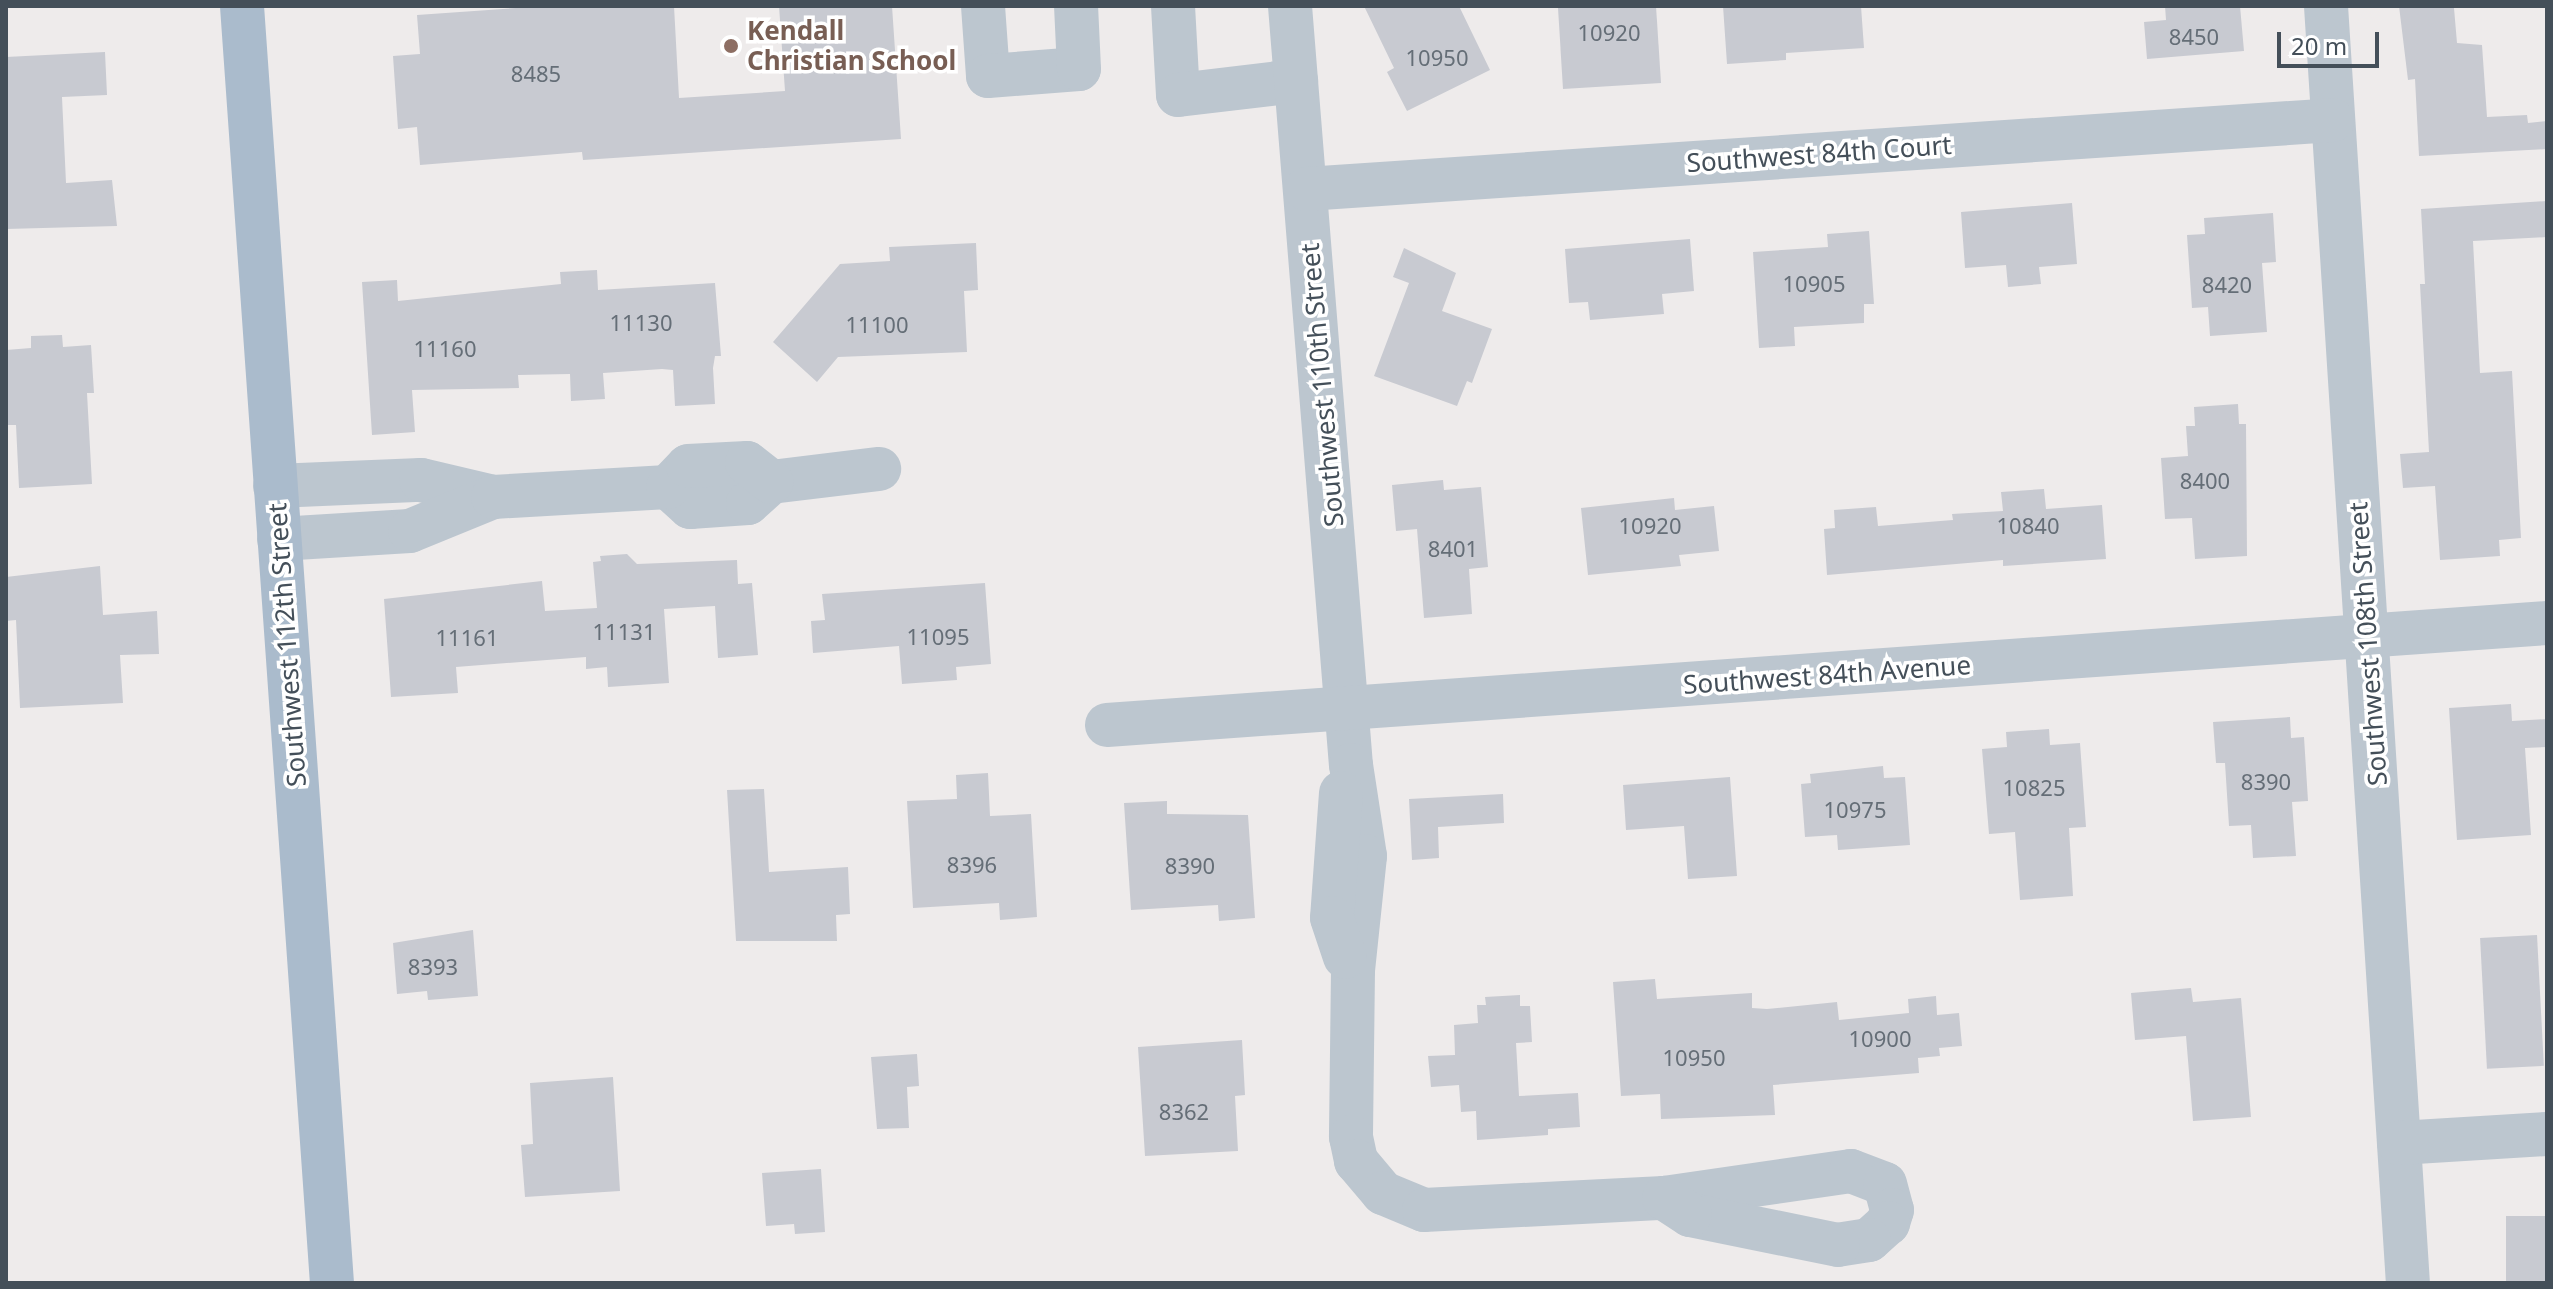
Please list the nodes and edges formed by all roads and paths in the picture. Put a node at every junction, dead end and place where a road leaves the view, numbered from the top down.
1 (242, 6) edge
2 (983, 6) edge
3 (1076, 6) edge
4 (1173, 6) edge
5 (1290, 6) edge
6 (2326, 6) edge
7 (1296, 81) junction
8 (2333, 120) junction
9 (1306, 189) junction
10 (879, 469) dead end
11 (275, 486) junction
12 (493, 497) junction
13 (279, 539) junction
14 (2547, 623) edge
15 (2367, 636) junction
16 (1349, 710) junction
17 (1107, 725) dead end
18 (2547, 1134) edge
19 (2399, 1143) junction
20 (1664, 1198) dead end
21 (332, 1283) edge
22 (2408, 1283) edge

1 - 11 main road, Southwest 112th Street
2 - 3 street
4 - 7 street
5 - 7 street, Southwest 110th Street
6 - 8 street, Southwest 108th Street
7 - 9 street, Southwest 110th Street
8 - 9 street, Southwest 84th Court
8 - 15 street, Southwest 108th Street
9 - 16 street, Southwest 110th Street
10 - 12 street
11 - 12 street
11 - 13 main road, Southwest 112th Street
12 - 13 street
13 - 21 main road, Southwest 112th Street
14 - 15 street, Southwest 84th Avenue
15 - 16 street, Southwest 84th Avenue
15 - 19 street, Southwest 108th Street
16 - 17 street, Southwest 84th Avenue
16 - 20 street, Southwest 110th Street
18 - 19 street
19 - 22 street, Southwest 108th Street

